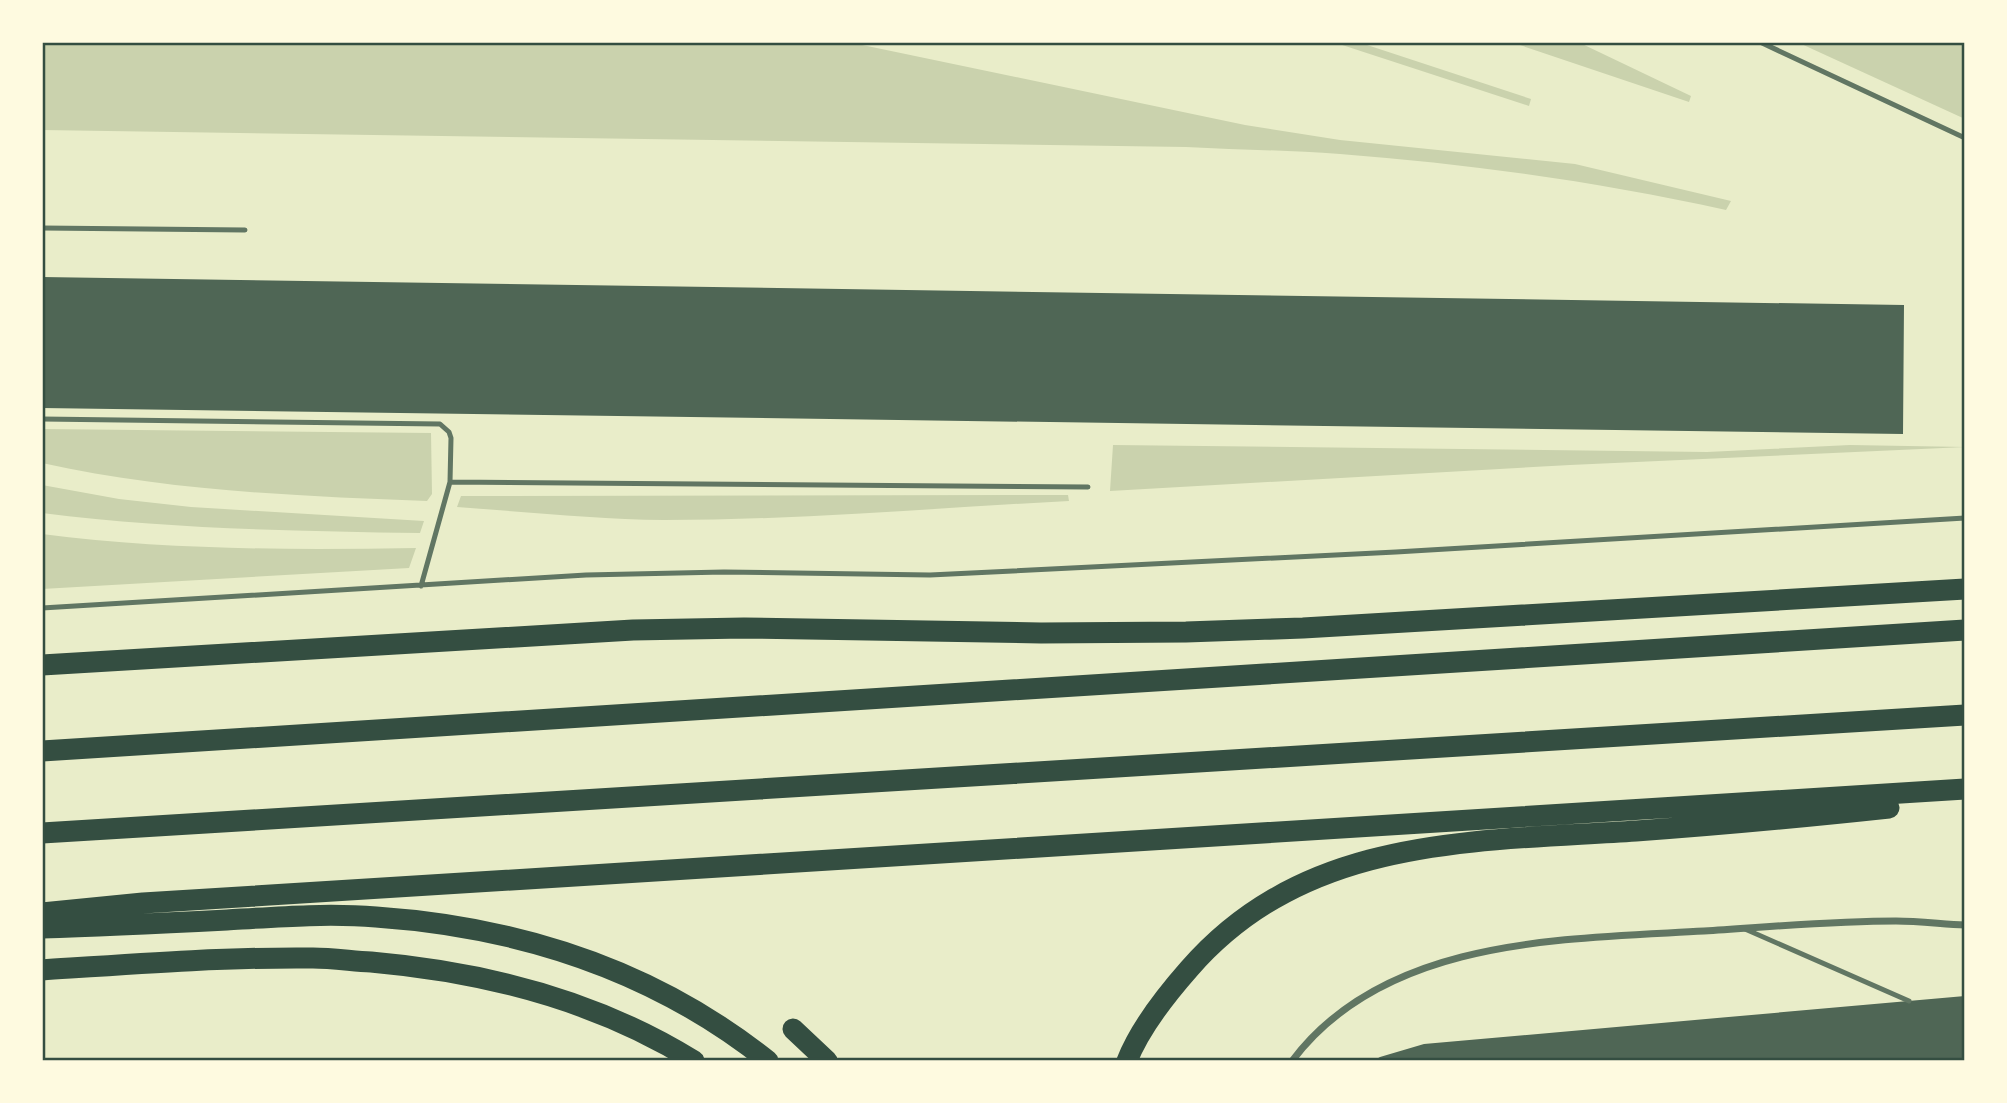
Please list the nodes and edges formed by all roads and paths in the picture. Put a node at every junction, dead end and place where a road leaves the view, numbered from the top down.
1 (1760, 42) edge
2 (1965, 138) edge
3 (42, 228) edge
4 (245, 230) dead end
5 (42, 419) edge
6 (450, 482) junction
7 (1088, 487) dead end
8 (1965, 518) edge
9 (421, 586) junction
10 (1965, 589) edge
11 (42, 608) edge
12 (1965, 630) edge
13 (42, 665) edge
14 (1965, 715) edge
15 (42, 751) edge
16 (1965, 789) edge
17 (1965, 800) edge
18 (42, 833) edge
19 (42, 913) edge
20 (1965, 925) edge
21 (42, 928) edge
22 (1743, 929) junction
23 (42, 970) edge
24 (1909, 1001) dead end
25 (793, 1029) dead end
26 (694, 1061) edge
27 (768, 1061) edge
28 (827, 1061) edge
29 (1128, 1061) edge
30 (1292, 1061) edge

1 - 2 lane
3 - 4 lane
5 - 6 lane
6 - 7 lane
6 - 9 lane
8 - 9 lane
9 - 11 lane
10 - 13 highway
12 - 15 highway
14 - 18 highway
16 - 19 highway
17 - 29 highway
20 - 22 street
21 - 27 highway
22 - 24 lane
22 - 30 street
23 - 26 highway
25 - 28 highway

